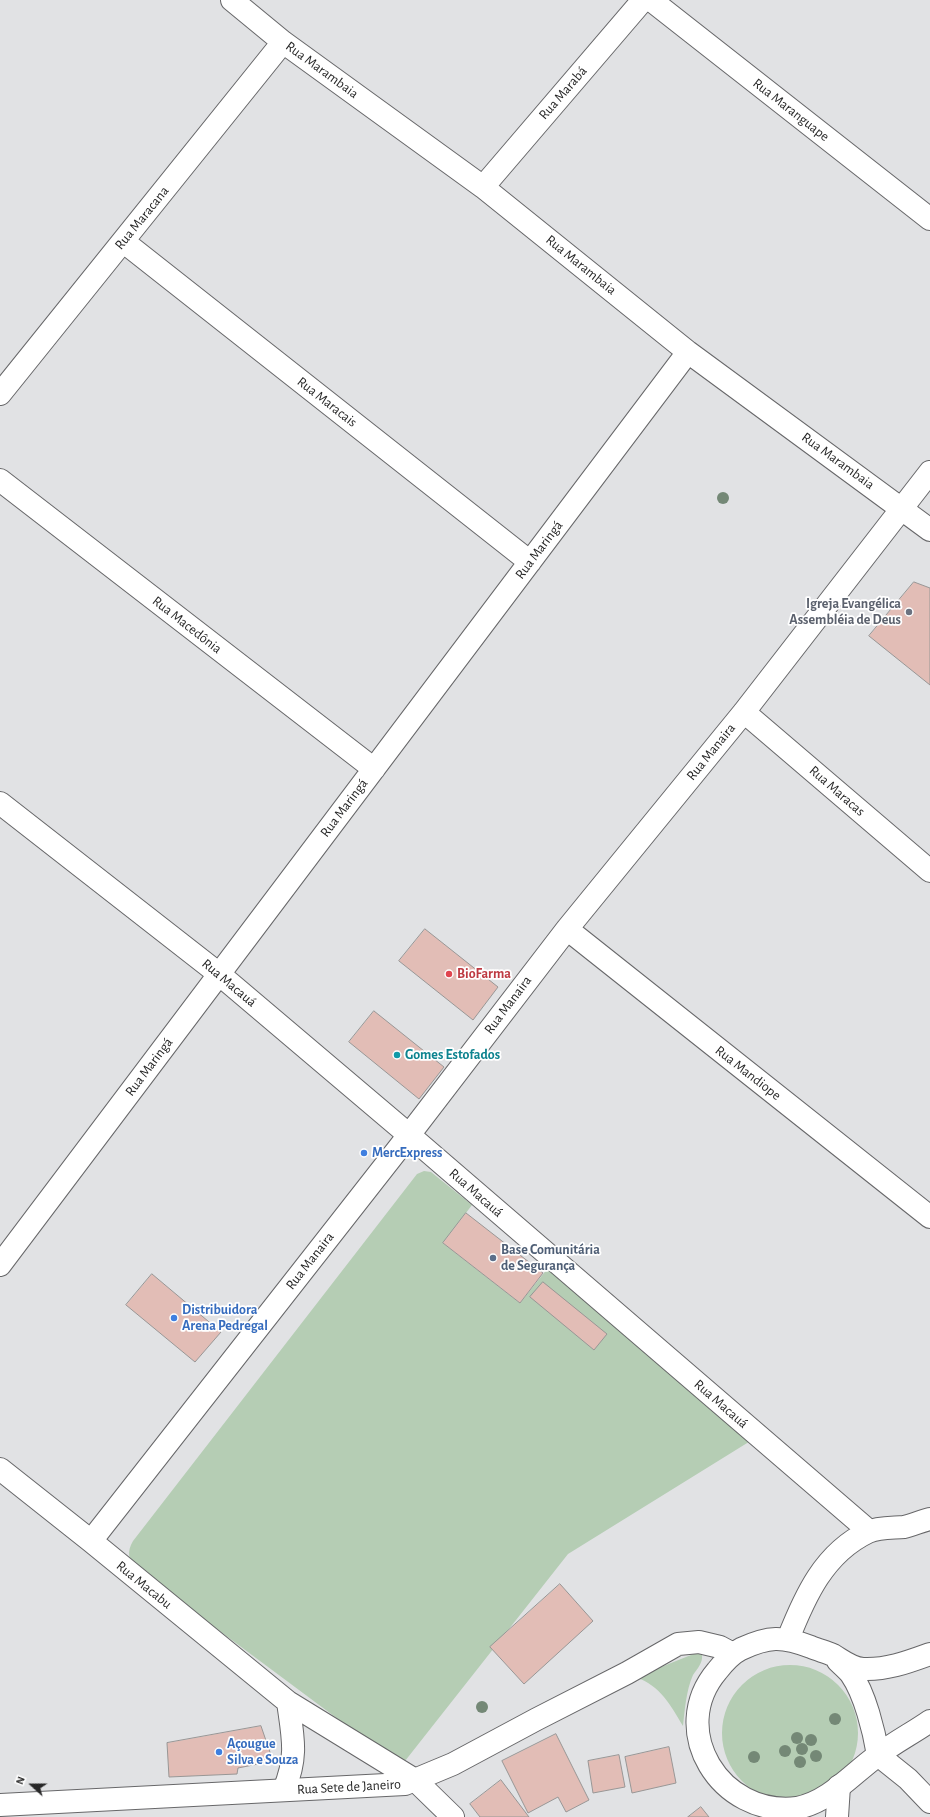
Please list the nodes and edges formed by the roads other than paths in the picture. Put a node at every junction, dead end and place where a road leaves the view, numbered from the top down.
1 (232, 0) edge
2 (643, 0) edge
3 (651, 0) edge
4 (283, 42) junction
5 (483, 186) junction
6 (930, 219) edge
7 (124, 242) junction
8 (688, 352) junction
9 (0, 394) edge
10 (930, 472) edge
11 (0, 480) edge
12 (901, 508) junction
13 (930, 530) edge
14 (530, 562) junction
15 (744, 712) junction
16 (374, 769) junction
17 (4, 814) edge
18 (930, 871) edge
19 (567, 929) junction
20 (219, 974) junction
21 (409, 1135) junction
22 (930, 1217) edge
23 (0, 1265) edge
24 (0, 1469) edge
25 (930, 1519) edge
26 (869, 1531) junction
27 (91, 1541) junction
28 (788, 1639) junction
29 (733, 1654) junction
30 (930, 1654) edge
31 (832, 1655) junction
32 (288, 1702) junction
33 (930, 1721) edge
34 (878, 1755) junction
35 (415, 1780) junction
36 (839, 1786) junction
37 (284, 1790) junction
38 (930, 1802) edge
39 (0, 1805) edge
40 (79, 1809) edge
41 (453, 1817) edge
42 (837, 1817) edge

1 - 4 street, Rua Marambaia
2 - 5 street, Rua Marabá
3 - 6 street, Rua Maranguape
4 - 5 street, Rua Marambaia
4 - 7 street, Rua Maracana
5 - 8 street, Rua Marambaia
7 - 9 street, Rua Maracana
7 - 14 street, Rua Maracais
8 - 12 street, Rua Marambaia
8 - 14 street, Rua Maringá
10 - 12 street, Rua Manaira
11 - 16 street, Rua Macedônia
12 - 13 street, Rua Marambaia
12 - 15 street, Rua Manaira
14 - 16 street, Rua Maringá
15 - 18 street, Rua Maracas
15 - 19 street, Rua Manaira
16 - 20 street, Rua Maringá
17 - 20 street, Rua Macauá
19 - 21 street, Rua Manaira
19 - 22 street, Rua Mandiope
20 - 21 street, Rua Macauá
20 - 23 street, Rua Maringá
21 - 26 street, Rua Macauá
21 - 27 street, Rua Manaira
24 - 27 street, Rua Macabu
25 - 26 street
26 - 28 street
27 - 32 street, Rua Macabu
28 - 29 street
28 - 31 street
29 - 35 street, Rua Sete de Janeiro
29 - 36 street
30 - 31 street
31 - 34 street
32 - 35 street, Rua Macabu
32 - 37 street
33 - 34 street
34 - 36 street
34 - 38 street
35 - 37 street, Rua Sete de Janeiro
35 - 41 street, Rua Macabu
36 - 42 street
37 - 40 street, Rua Sete de Janeiro
39 - 40 street, Rua Sete de Janeiro

